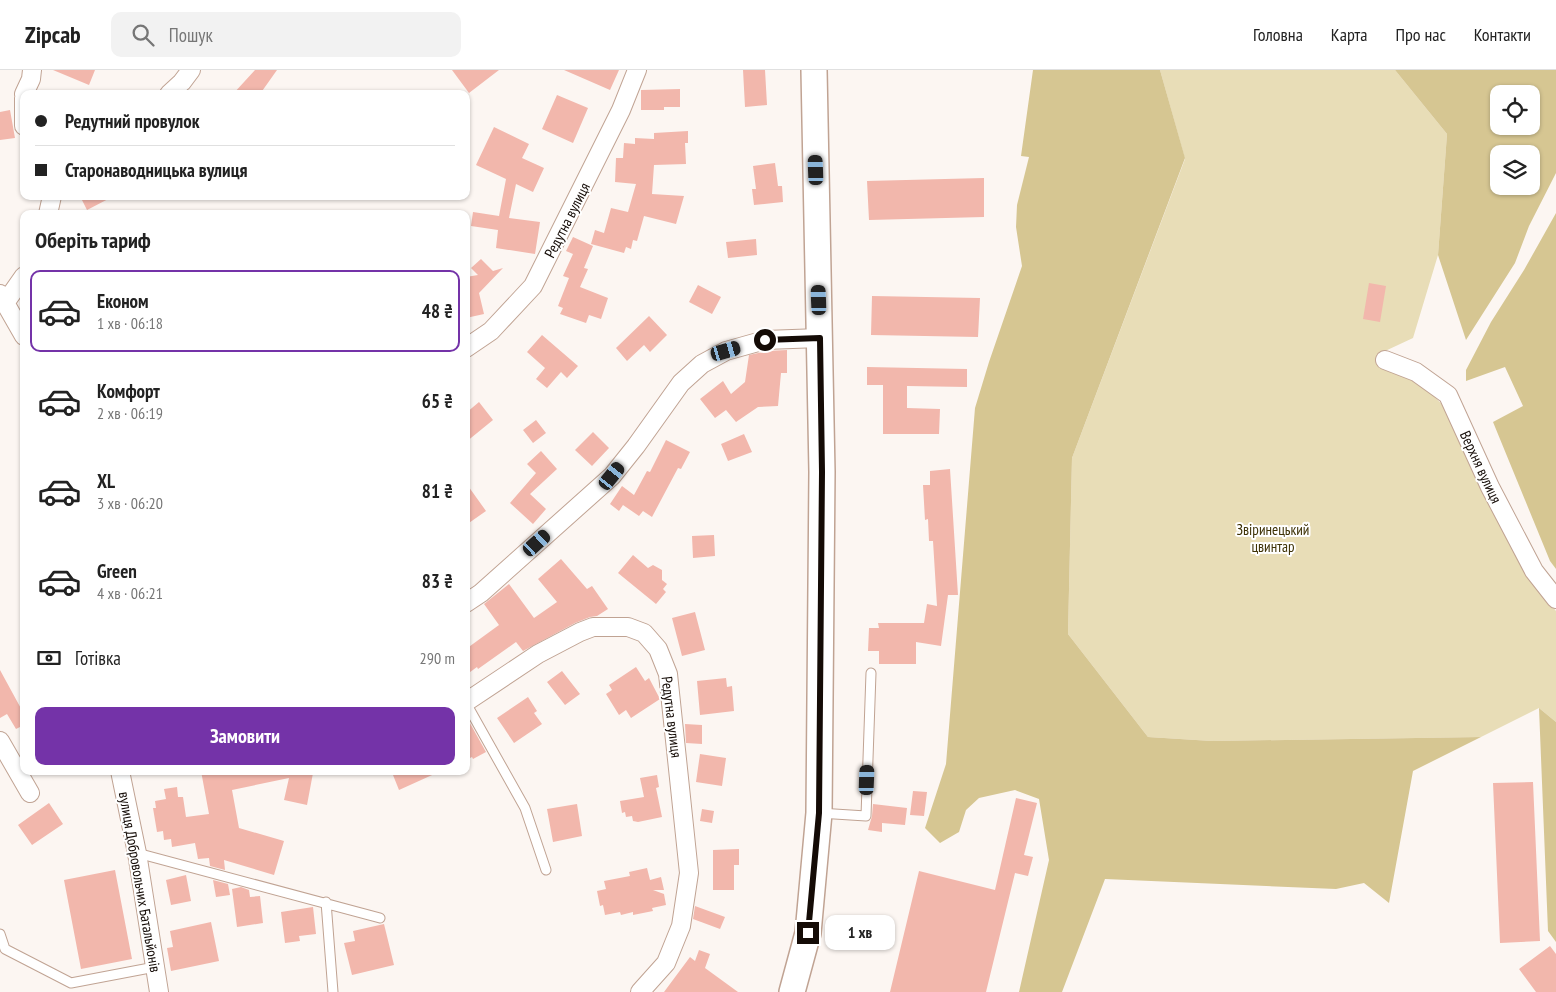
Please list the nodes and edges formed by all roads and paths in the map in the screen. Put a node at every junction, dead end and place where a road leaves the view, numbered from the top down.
1 (32, 70) edge
2 (191, 70) edge
3 (637, 70) edge
4 (814, 70) edge
5 (26, 90) edge
6 (173, 90) edge
7 (20, 280) edge
8 (3, 298) edge
9 (20, 329) edge
10 (820, 338) junction
11 (470, 345) edge
12 (1385, 360) dead end
13 (1556, 599) edge
14 (470, 600) edge
15 (871, 673) dead end
16 (470, 699) edge
17 (470, 709) edge
18 (0, 741) edge
19 (121, 775) edge
20 (30, 793) dead end
21 (819, 813) junction
22 (138, 853) junction
23 (546, 870) dead end
24 (326, 902) junction
25 (380, 918) dead end
26 (0, 934) edge
27 (155, 967) junction
28 (159, 992) edge
29 (333, 992) edge
30 (640, 992) edge
31 (792, 992) edge

1 - 5 street
2 - 6 street
3 - 11 street, Редутна вулиця
4 - 10 main road
7 - 8 street
8 - 9 street
10 - 14 street
10 - 21 main road
12 - 13 street, Верхня вулиця
15 - 21 lane
16 - 30 street, Редутна вулиця
17 - 23 lane
18 - 20 street
19 - 22 street, вулиця Добровольчих Батальйонів
21 - 31 main road
22 - 24 lane
22 - 27 street, вулиця Добровольчих Батальйонів
24 - 25 lane
24 - 29 lane
26 - 27 lane
27 - 28 street, вулиця Добровольчих Батальйонів

